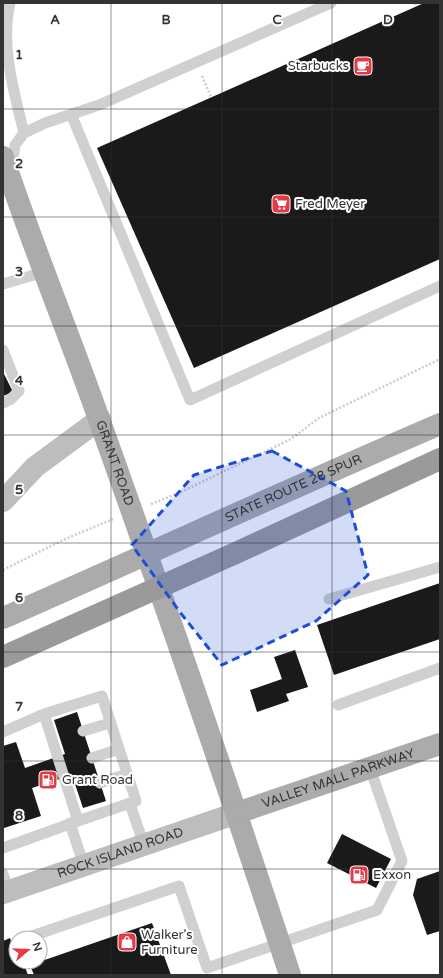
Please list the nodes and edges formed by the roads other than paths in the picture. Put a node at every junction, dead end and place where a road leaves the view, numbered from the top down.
1 (10, 3) edge
2 (331, 3) edge
3 (71, 114) junction
4 (24, 133) junction
5 (3, 157) edge
6 (13, 187) junction
7 (44, 272) junction
8 (3, 284) edge
9 (440, 286) edge
10 (3, 350) edge
11 (3, 403) edge
12 (100, 420) junction
13 (440, 424) edge
14 (440, 459) edge
15 (3, 501) edge
16 (147, 555) junction
17 (440, 566) edge
18 (159, 588) junction
19 (329, 599) dead end
20 (3, 618) edge
21 (3, 657) edge
22 (440, 668) edge
23 (338, 705) dead end
24 (44, 714) junction
25 (110, 723) junction
26 (83, 731) dead end
27 (3, 732) edge
28 (440, 744) edge
29 (119, 749) junction
30 (92, 758) dead end
31 (370, 768) junction
32 (127, 774) junction
33 (100, 784) dead end
34 (130, 804) junction
35 (237, 812) junction
36 (74, 822) junction
37 (144, 845) junction
38 (3, 848) edge
39 (84, 866) junction
40 (5, 886) edge
41 (48, 931) edge
42 (280, 943) junction
43 (208, 972) edge
44 (290, 975) edge

1 - 4 lane
2 - 3 lane
3 - 4 lane
3 - 9 lane
4 - 6 lane
5 - 6 main road, GRANT ROAD
6 - 7 main road, GRANT ROAD
7 - 8 lane
7 - 12 main road, GRANT ROAD
10 - 11 lane
12 - 15 main road
12 - 16 main road, GRANT ROAD
13 - 16 main road, STATE ROUTE 28 SPUR
14 - 18 highway
16 - 18 main road, GRANT ROAD
16 - 20 main road, STATE ROUTE 28 SPUR
17 - 19 lane
18 - 21 highway
18 - 35 main road, GRANT ROAD
22 - 23 lane
24 - 25 lane
24 - 27 lane
24 - 36 lane
25 - 26 lane
25 - 29 lane
28 - 31 main road, VALLEY MALL PARKWAY
29 - 30 lane
29 - 32 lane
31 - 35 main road, VALLEY MALL PARKWAY
31 - 42 lane
32 - 33 lane
32 - 34 lane
34 - 36 lane
34 - 37 lane
35 - 37 main road, ROCK ISLAND ROAD
35 - 42 main road, GRANT ROAD
36 - 38 lane
36 - 39 lane
37 - 39 main road, ROCK ISLAND ROAD
39 - 40 main road, ROCK ISLAND ROAD
41 - 43 lane
42 - 43 lane
42 - 44 main road, GRANT ROAD

